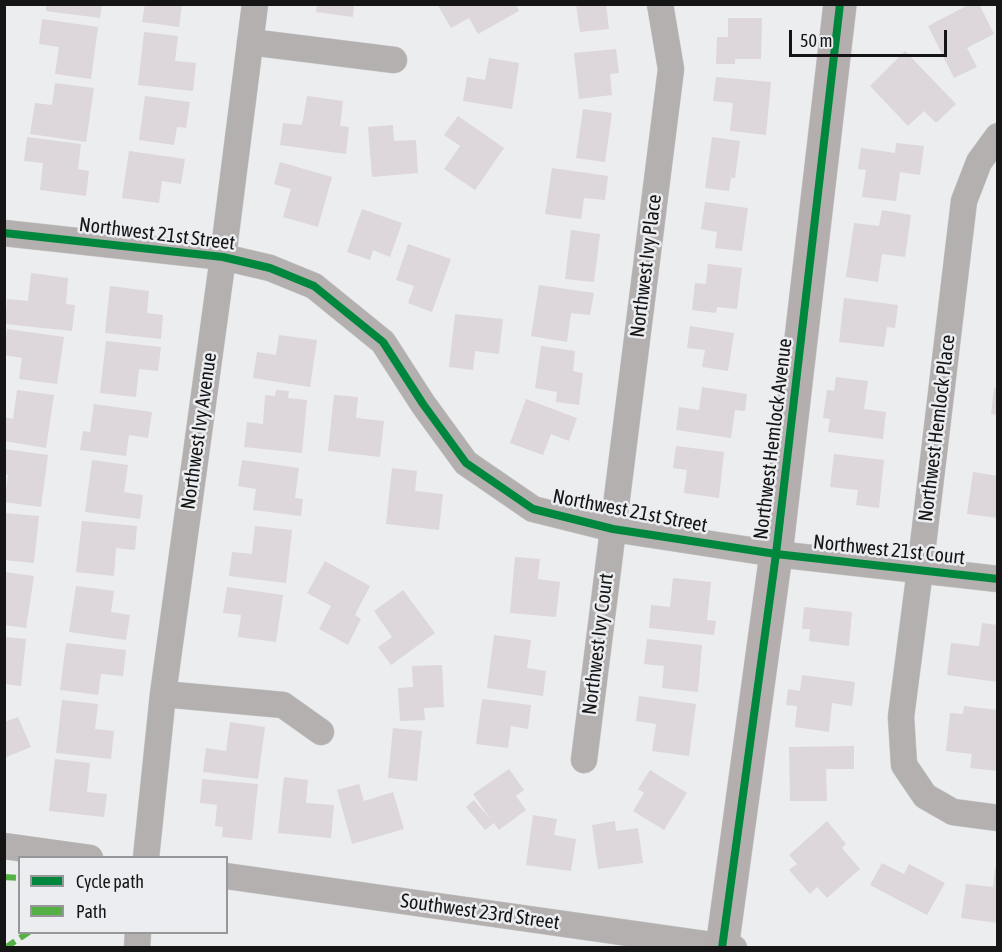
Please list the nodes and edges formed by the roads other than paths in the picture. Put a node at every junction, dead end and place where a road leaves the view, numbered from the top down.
1 (255, 4) edge
2 (660, 4) edge
3 (840, 4) edge
4 (250, 42) junction
5 (394, 60) dead end
6 (998, 136) edge
7 (4, 233) edge
8 (223, 257) junction
9 (613, 529) junction
10 (776, 554) junction
11 (920, 570) junction
12 (998, 579) edge
13 (163, 694) junction
14 (321, 732) dead end
15 (584, 760) dead end
16 (998, 818) edge
17 (4, 846) edge
18 (76, 856) edge
19 (146, 856) edge
20 (228, 876) edge
21 (726, 947) edge

1 - 4 street, Northwest Ivy Avenue
2 - 9 street, Northwest Ivy Place
3 - 10 street, Northwest Hemlock Avenue
4 - 5 street
4 - 8 street, Northwest Ivy Avenue
6 - 11 street, Northwest Hemlock Place
7 - 8 street, Northwest 21st Street
8 - 9 street, Northwest 21st Street
8 - 13 street, Northwest Ivy Avenue
9 - 10 street, Northwest 21st Street
9 - 15 street, Northwest Ivy Court
10 - 11 street, Northwest 21st Court
10 - 21 street, Northwest Hemlock Avenue
11 - 12 street, Northwest 21st Court
11 - 16 street, Northwest Hemlock Place
13 - 14 street
13 - 19 street, Northwest Ivy Avenue
17 - 18 street
20 - 21 street, Southwest 23rd Street

